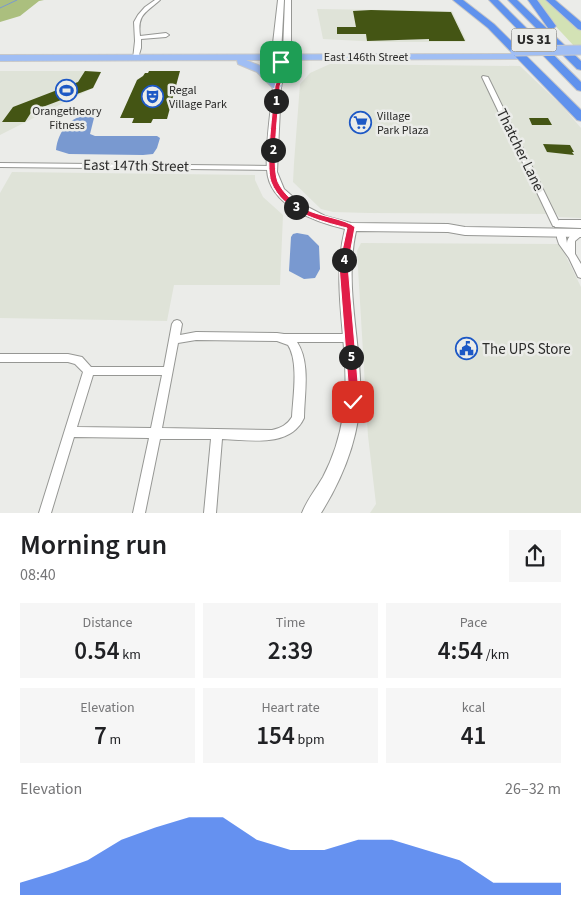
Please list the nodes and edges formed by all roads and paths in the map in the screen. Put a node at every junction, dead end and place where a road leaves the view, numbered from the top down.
1 (158, 0) edge
2 (281, 0) edge
3 (288, 0) edge
4 (457, 0) edge
5 (468, 0) edge
6 (482, 0) edge
7 (494, 0) edge
8 (512, 0) edge
9 (530, 0) edge
10 (550, 0) edge
11 (581, 27) edge
12 (166, 35) dead end
13 (137, 38) junction
14 (581, 50) edge
15 (0, 54) edge
16 (281, 54) junction
17 (518, 54) junction
18 (136, 56) junction
19 (0, 58) edge
20 (222, 58) junction
21 (581, 58) edge
22 (581, 67) edge
23 (485, 77) dead end
24 (577, 84) edge
25 (277, 86) junction
26 (581, 105) edge
27 (581, 116) edge
28 (0, 165) edge
29 (272, 168) junction
30 (351, 227) junction
31 (558, 228) junction
32 (580, 230) edge
33 (571, 254) junction
34 (581, 275) edge
35 (177, 324) dead end
36 (277, 338) junction
37 (349, 338) junction
38 (174, 340) junction
39 (0, 358) edge
40 (89, 371) junction
41 (167, 371) junction
42 (70, 432) junction
43 (155, 433) junction
44 (217, 434) junction
45 (45, 513) edge
46 (139, 513) edge
47 (210, 513) edge
48 (310, 513) edge

1 - 13 street
2 - 16 street
3 - 16 street
4 - 17 highway
5 - 26 highway
6 - 24 highway
7 - 24 highway, US 31
8 - 22 highway, US 31
9 - 21 highway
10 - 11 highway
12 - 13 street
13 - 18 street
14 - 17 main road, East 146th Street, bridge
15 - 18 main road, East 146th Street
16 - 17 main road, East 146th Street
16 - 18 main road, East 146th Street
16 - 20 main road, East 146th Street
16 - 25 street
17 - 21 main road, East 146th Street
17 - 27 highway
18 - 19 main road, East 146th Street
18 - 20 main road, East 146th Street
20 - 25 main road
23 - 31 street, Thatcher Lane
25 - 29 street
28 - 29 street, East 147th Street
29 - 30 street
30 - 31 street
30 - 37 street
31 - 32 street
31 - 33 street, Thatcher Lane
32 - 33 street
33 - 34 street, Thatcher Lane
35 - 38 street
36 - 37 street
36 - 38 street
36 - 44 street
37 - 48 street
38 - 41 street
39 - 40 street
40 - 41 street
40 - 42 street
41 - 43 street
42 - 43 street
42 - 45 street
43 - 44 street
43 - 46 street
44 - 47 street

